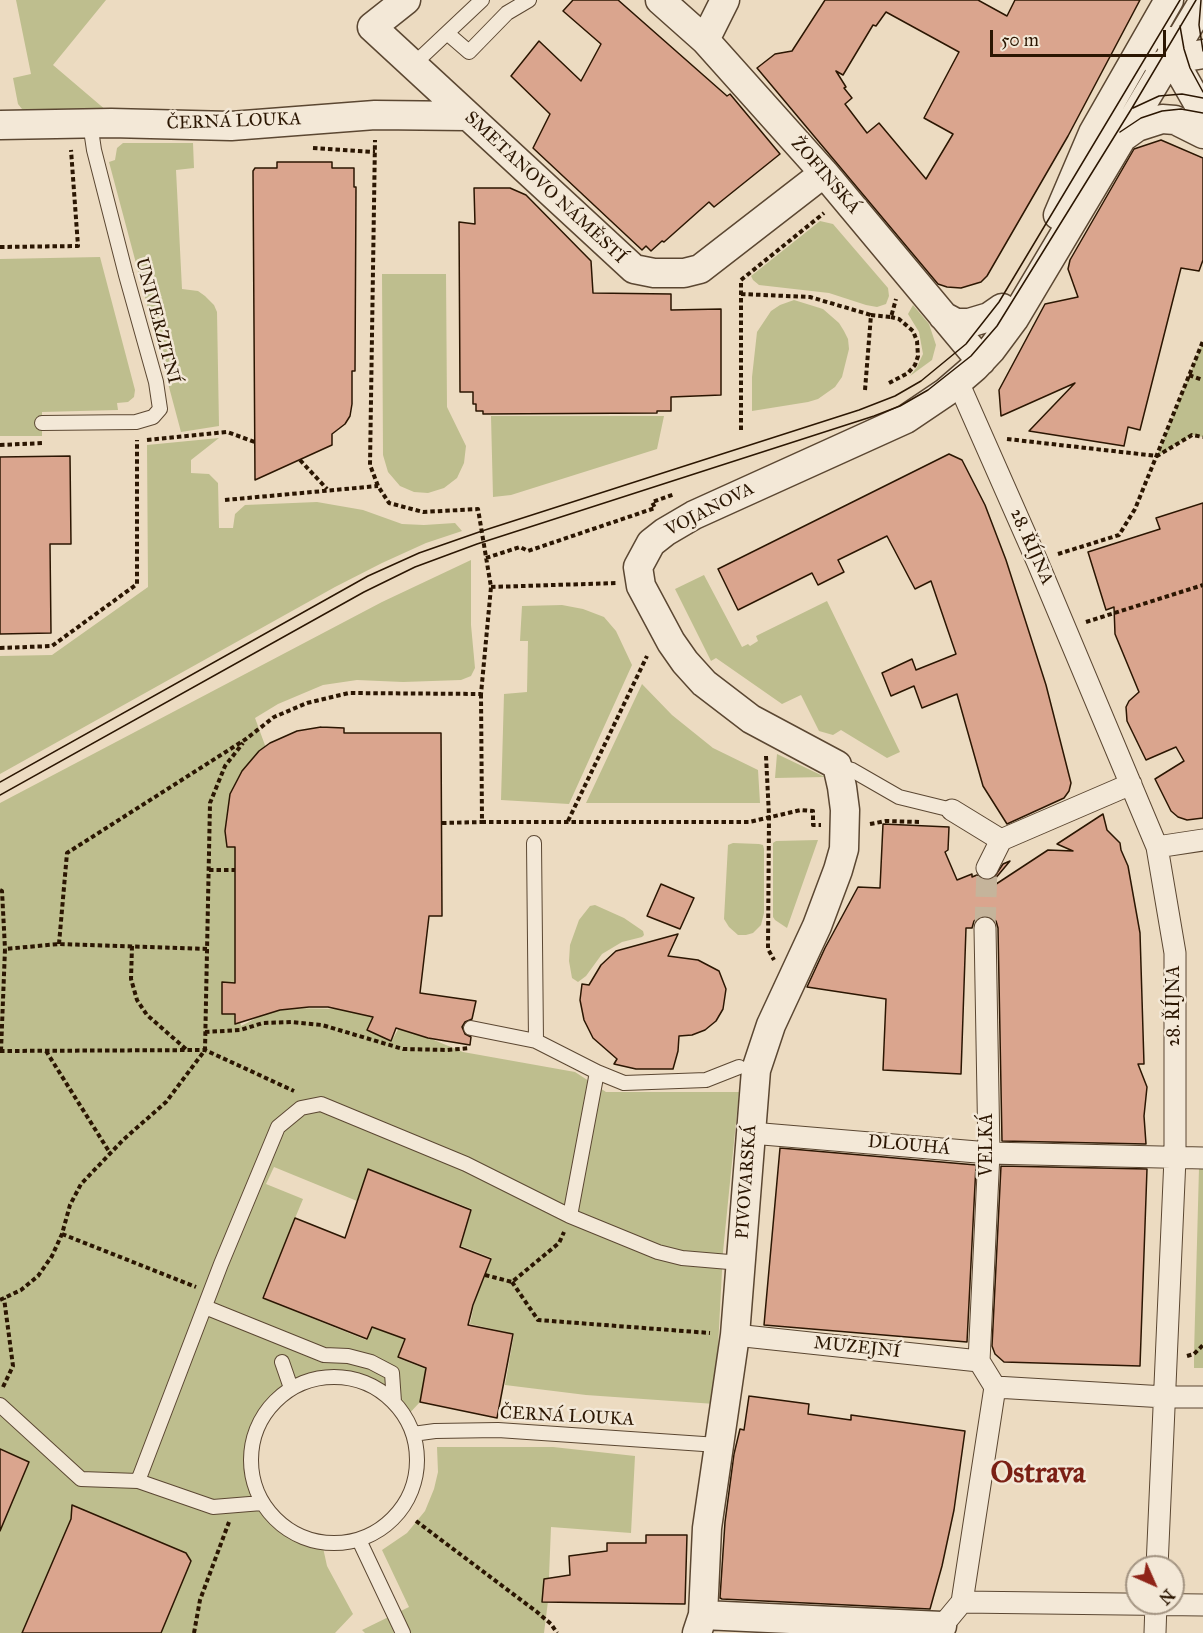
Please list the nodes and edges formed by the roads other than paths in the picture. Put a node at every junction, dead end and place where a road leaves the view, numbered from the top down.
1 (406, 0) edge
2 (482, 0) edge
3 (529, 0) edge
4 (660, 0) edge
5 (725, 0) edge
6 (1170, 0) edge
7 (1203, 2) edge
8 (447, 33) junction
9 (705, 40) junction
10 (1180, 57) edge
11 (414, 64) junction
12 (1114, 96) junction
13 (1203, 112) edge
14 (468, 116) junction
15 (90, 123) junction
16 (0, 124) edge
17 (1203, 134) edge
18 (1123, 137) junction
19 (824, 173) junction
20 (1002, 308) junction
21 (943, 316) junction
22 (975, 355) junction
23 (958, 382) junction
24 (42, 423) dead end
25 (837, 765) junction
26 (1131, 784) junction
27 (952, 810) joint
28 (1001, 840) junction
29 (1203, 840) edge
30 (534, 843) dead end
31 (1157, 847) junction
32 (987, 868) tunnel mouth
33 (985, 928) tunnel mouth
34 (471, 1028) dead end
35 (536, 1041) junction
36 (739, 1067) dead end
37 (597, 1072) junction
38 (751, 1132) junction
39 (1176, 1151) junction
40 (989, 1153) junction
41 (1203, 1158) edge
42 (570, 1216) junction
43 (741, 1263) junction
44 (206, 1307) junction
45 (735, 1335) junction
46 (979, 1361) junction
47 (282, 1362) dead end
48 (995, 1387) junction
49 (291, 1388) junction
50 (1165, 1397) junction
51 (1203, 1397) edge
52 (394, 1402) junction
53 (0, 1405) edge
54 (413, 1434) junction
55 (718, 1445) junction
56 (138, 1481) junction
57 (262, 1503) junction
58 (359, 1540) junction
59 (1158, 1555) edge
60 (962, 1602) junction
61 (1125, 1604) edge
62 (1185, 1605) edge
63 (1203, 1605) edge
64 (1156, 1615) edge
65 (700, 1624) edge
66 (941, 1630) edge
67 (403, 1633) edge
68 (1155, 1633) edge

1 - 11 street, SMETANOVO NÁMĚSTÍ
2 - 8 lane
3 - 8 lane
4 - 9 street, ŽOFINSKÁ
5 - 9 street
6 - 10 street
6 - 12 street
7 - 10 street
8 - 11 lane
9 - 19 street, ŽOFINSKÁ
10 - 12 street
10 - 13 street
10 - 18 street
11 - 14 street, SMETANOVO NÁMĚSTÍ
12 - 20 street
14 - 15 street, ČERNÁ LOUKA
14 - 19 street, SMETANOVO NÁMĚSTÍ
15 - 16 street, ČERNÁ LOUKA
15 - 24 lane, UNIVERZITNÍ
17 - 18 street
18 - 22 street
19 - 21 street, ŽOFINSKÁ
20 - 21 street
20 - 22 street
21 - 22 street, ŽOFINSKÁ
22 - 23 street
23 - 25 street, VOJANOVA
23 - 26 street, 28. ŘÍJNA
25 - 27 lane
25 - 38 street, PIVOVARSKÁ
26 - 28 street
26 - 31 street, 28. ŘÍJNA
27 - 28 street
28 - 32 street
29 - 31 street
30 - 35 lane
31 - 39 street, 28. ŘÍJNA
33 - 40 street, VELKÁ
34 - 35 lane
35 - 37 lane
36 - 37 lane
37 - 42 lane
38 - 40 street, DLOUHÁ
38 - 43 street, PIVOVARSKÁ
39 - 40 street, DLOUHÁ
39 - 41 street, DLOUHÁ
39 - 50 street, 28. ŘÍJNA
40 - 46 street, VELKÁ
42 - 43 lane
42 - 44 lane
43 - 45 street, PIVOVARSKÁ
44 - 52 lane
44 - 56 lane
45 - 46 street, MUZEJNÍ
45 - 55 street, PIVOVARSKÁ
46 - 48 street
47 - 49 lane
48 - 50 street
48 - 60 street
49 - 52 lane
49 - 57 lane
50 - 51 street
50 - 59 street, 28. ŘÍJNA
52 - 54 lane
53 - 56 lane
54 - 55 lane, ČERNÁ LOUKA
54 - 58 lane
55 - 65 street, PIVOVARSKÁ
56 - 57 lane
57 - 58 lane
58 - 67 lane
60 - 61 street
60 - 66 street
62 - 63 street
64 - 68 street
65 - 66 street

